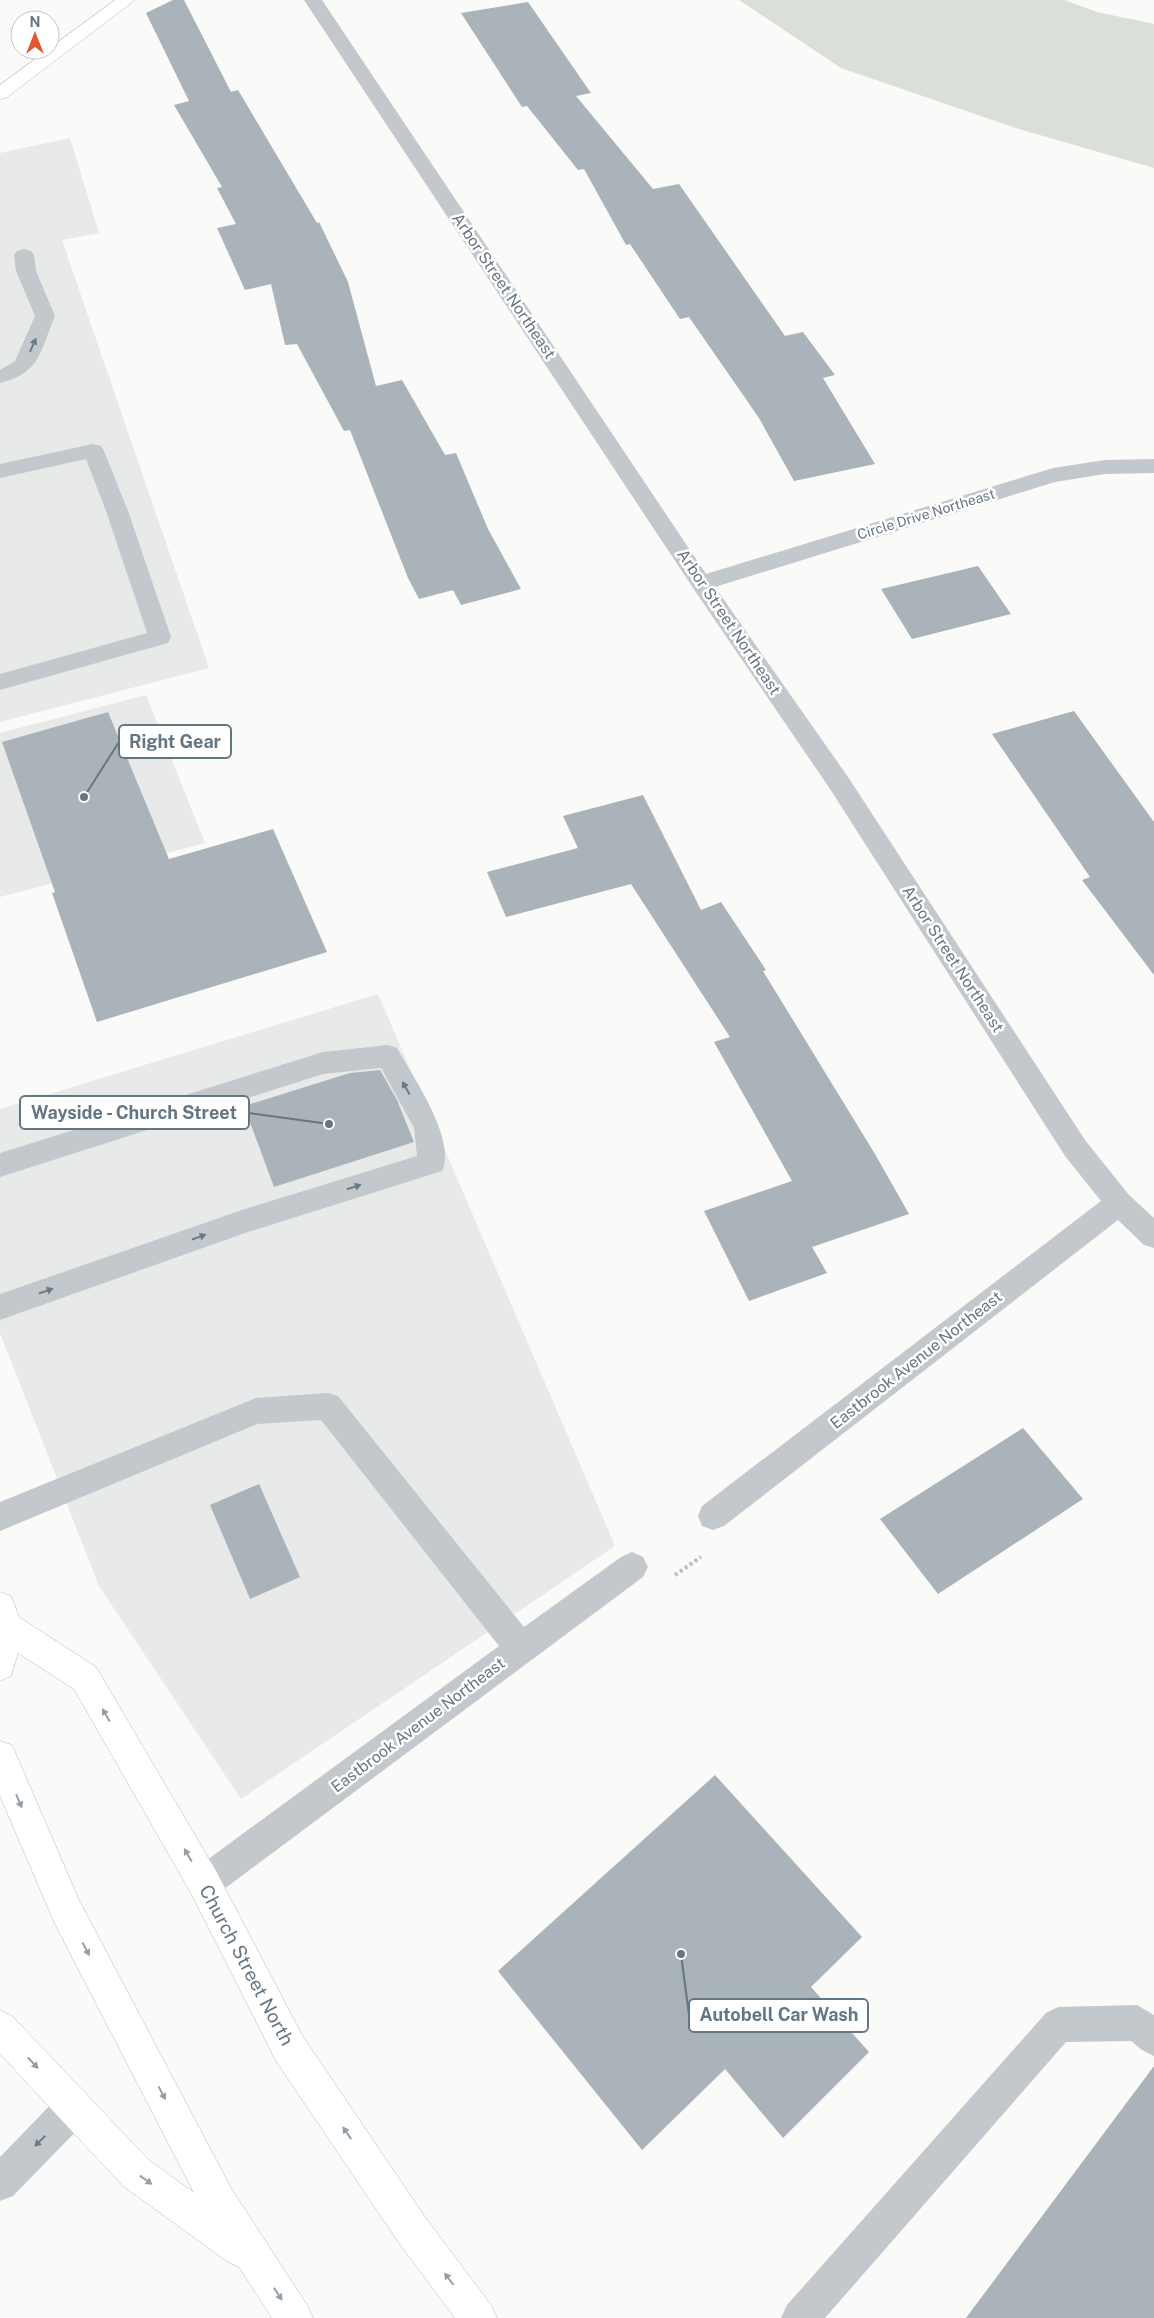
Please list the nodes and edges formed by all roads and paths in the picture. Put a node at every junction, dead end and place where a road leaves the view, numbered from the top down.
1 (126, 0) edge
2 (314, 0) edge
3 (0, 94) edge
4 (24, 255) dead end
5 (0, 377) edge
6 (1154, 466) edge
7 (0, 471) edge
8 (701, 583) junction
9 (0, 682) edge
10 (0, 1165) edge
11 (1119, 1203) junction
12 (1154, 1236) edge
13 (0, 1307) edge
14 (713, 1516) joint
15 (0, 1518) edge
16 (632, 1567) joint
17 (2, 1621) edge
18 (521, 1648) junction
19 (0, 1665) edge
20 (0, 1757) edge
21 (204, 1883) junction
22 (0, 2028) edge
23 (1154, 2038) edge
24 (74, 2107) junction
25 (0, 2182) edge
26 (255, 2258) junction
27 (294, 2318) edge
28 (478, 2318) edge
29 (800, 2318) edge

1 - 3 main road
2 - 8 street, Arbor Street Northeast
5 -> 4 street
6 - 8 street, Circle Drive Northeast
7 - 9 street
8 - 11 street, Arbor Street Northeast
13 -> 10 street
11 - 12 street, Arbor Street Northeast
11 - 14 street, Eastbrook Avenue Northeast
14 - 16 path
15 - 18 street
16 - 18 street, Eastbrook Avenue Northeast
17 - 19 main road, Church Street North
21 -> 17 main road, Church Street North
18 - 21 street, Eastbrook Avenue Northeast
20 -> 26 main road
28 -> 21 main road, Church Street North
22 -> 24 main road
23 - 29 street
24 -> 25 street
24 -> 26 main road
26 -> 27 main road

